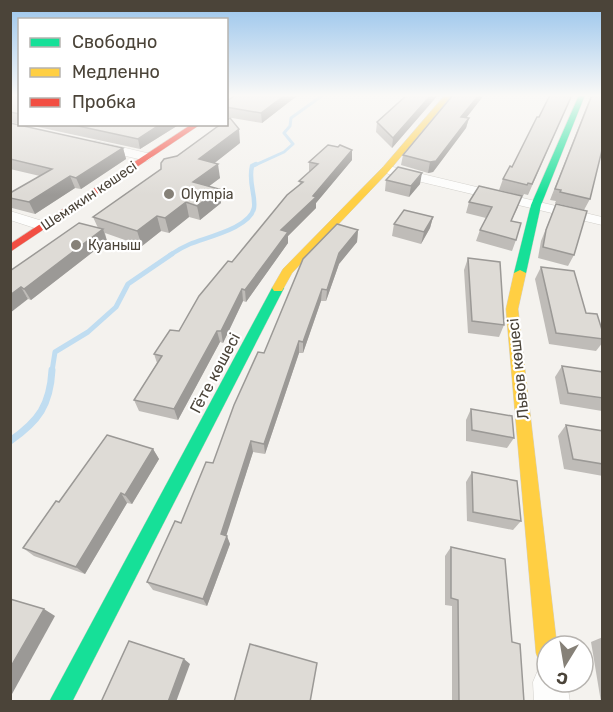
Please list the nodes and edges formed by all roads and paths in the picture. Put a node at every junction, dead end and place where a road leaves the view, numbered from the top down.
1 (191, 128) edge
2 (421, 128) edge
3 (568, 128) edge
4 (79, 142) edge
5 (147, 157) junction
6 (386, 169) junction
7 (536, 205) junction
8 (10, 215) edge
9 (603, 221) edge
10 (44, 226) junction
11 (10, 249) edge
12 (545, 634) edge
13 (60, 702) edge

1 - 5 street, Шемякин көшесі
2 - 6 street, Гёте көшесі
3 - 7 street, Львов көшесі
4 - 5 street
5 - 10 street, Шемякин көшесі
6 - 7 street
6 - 13 street, Гёте көшесі
7 - 9 street
7 - 12 street, Львов көшесі
8 - 10 street
10 - 11 street, Шемякин көшесі

